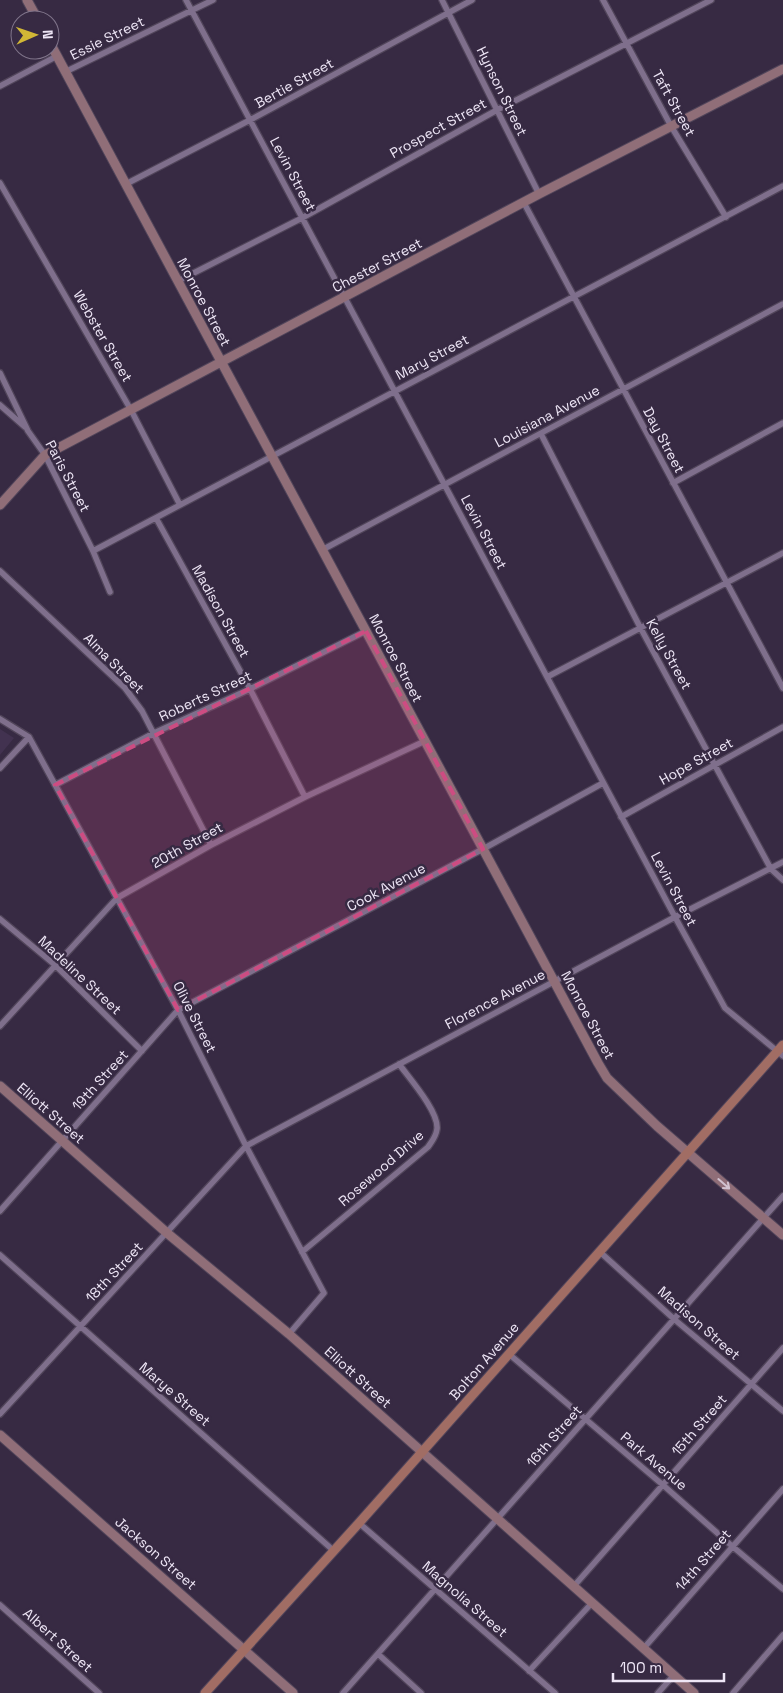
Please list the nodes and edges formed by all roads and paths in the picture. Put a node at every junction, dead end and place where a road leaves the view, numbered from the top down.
1 (186, 0) edge
2 (213, 0) edge
3 (442, 0) edge
4 (472, 0) edge
5 (603, 0) edge
6 (711, 0) edge
7 (192, 11) junction
8 (449, 12) junction
9 (627, 44) junction
10 (49, 60) edge
11 (59, 60) edge
12 (783, 69) edge
13 (66, 72) junction
14 (0, 86) edge
15 (497, 110) junction
16 (250, 120) junction
17 (671, 126) junction
18 (0, 183) edge
19 (126, 184) junction
20 (783, 186) edge
21 (539, 194) junction
22 (524, 203) junction
23 (726, 217) junction
24 (302, 218) junction
25 (178, 281) junction
26 (574, 296) junction
27 (345, 297) junction
28 (783, 304) edge
29 (222, 362) junction
30 (0, 373) edge
31 (623, 390) junction
32 (395, 391) junction
33 (0, 405) edge
34 (132, 410) junction
35 (783, 423) edge
36 (28, 430) junction
37 (541, 434) junction
38 (45, 456) junction
39 (272, 456) junction
40 (673, 483) junction
41 (445, 485) junction
42 (0, 505) edge
43 (180, 505) junction
44 (156, 518) junction
45 (322, 550) junction
46 (93, 551) junction
47 (783, 552) edge
48 (0, 571) edge
49 (726, 582) junction
50 (110, 592) dead end
51 (640, 627) junction
52 (366, 631) junction
53 (547, 677) junction
54 (783, 688) edge
55 (250, 689) junction
56 (0, 719) edge
57 (783, 727) edge
58 (154, 733) junction
59 (28, 737) junction
60 (425, 741) junction
61 (715, 764) junction
62 (0, 768) edge
63 (603, 783) junction
64 (55, 785) junction
65 (305, 798) junction
66 (621, 817) junction
67 (212, 845) junction
68 (483, 850) junction
69 (783, 862) edge
70 (771, 869) junction
71 (783, 880) edge
72 (117, 898) junction
73 (675, 917) junction
74 (0, 919) edge
75 (55, 965) junction
76 (554, 982) junction
77 (178, 1010) junction
78 (0, 1026) edge
79 (142, 1051) junction
80 (781, 1051) edge
81 (399, 1064) junction
82 (0, 1086) edge
83 (62, 1141) junction
84 (246, 1146) junction
85 (687, 1152) junction
86 (783, 1196) edge
87 (0, 1211) edge
88 (763, 1218) junction
89 (167, 1233) junction
90 (783, 1235) edge
91 (302, 1252) junction
92 (600, 1252) junction
93 (0, 1255) edge
94 (674, 1319) junction
95 (80, 1327) junction
96 (289, 1334) junction
97 (783, 1348) edge
98 (508, 1354) junction
99 (751, 1384) junction
100 (783, 1411) edge
101 (0, 1414) edge
102 (585, 1420) junction
103 (0, 1435) edge
104 (422, 1452) junction
105 (663, 1484) junction
106 (783, 1489) edge
107 (497, 1520) junction
108 (359, 1523) junction
109 (732, 1546) junction
110 (334, 1551) junction
111 (574, 1586) junction
112 (435, 1589) junction
113 (783, 1589) edge
114 (591, 1604) junction
115 (0, 1605) edge
116 (783, 1636) edge
117 (643, 1648) junction
118 (244, 1650) junction
119 (378, 1654) junction
120 (529, 1671) junction
121 (674, 1676) junction
122 (99, 1693) edge
123 (205, 1693) edge
124 (293, 1693) edge
125 (344, 1693) edge
126 (421, 1693) edge
127 (555, 1693) edge
128 (658, 1693) edge
129 (694, 1693) edge
130 (733, 1693) edge

1 - 7 street, Levin Street
2 - 7 street, Essie Street
3 - 8 street, Hynson Street
4 - 8 street, Bertie Street
5 - 9 street, Taft Street
6 - 9 street, Prospect Street
7 - 13 street, Essie Street
7 - 16 street, Levin Street
8 - 15 street, Hynson Street
8 - 16 street, Bertie Street
9 - 15 street, Prospect Street
9 - 17 street, Taft Street
10 - 14 street
11 - 13 main road, Monroe Street
12 - 17 main road, Chester Street
13 - 19 main road, Monroe Street
15 - 21 street, Hynson Street
15 - 24 street, Prospect Street
16 - 19 street, Bertie Street
16 - 24 street, Levin Street
17 - 21 main road, Chester Street
17 - 23 street, Taft Street
18 - 34 street, Webster Street
19 - 25 main road, Monroe Street
20 - 23 street, Mary Street
21 - 22 main road, Chester Street
22 - 26 street, Day Street
22 - 27 main road, Chester Street
23 - 26 street, Mary Street
24 - 25 street, Prospect Street
24 - 27 street, Levin Street
25 - 29 main road, Monroe Street
26 - 31 street, Day Street
26 - 32 street, Mary Street
27 - 29 main road, Chester Street
27 - 32 street, Levin Street
28 - 31 street, Louisiana Avenue
29 - 34 main road, Chester Street
29 - 39 main road, Monroe Street
30 - 36 street, Paris Street
31 - 37 street, Louisiana Avenue
31 - 40 street, Day Street
32 - 39 street, Mary Street
32 - 41 street, Levin Street
33 - 36 street
34 - 38 main road, Chester Street
34 - 43 street, Webster Street
35 - 40 street
36 - 38 street, Paris Street
37 - 41 street, Louisiana Avenue
37 - 51 street, Kelly Street
38 - 42 main road, Chester Street
38 - 46 street, Paris Street
39 - 43 street, Mary Street
39 - 45 main road, Monroe Street
40 - 49 street, Day Street
41 - 45 street, Louisiana Avenue
41 - 53 street, Levin Street
43 - 44 street, Mary Street
44 - 46 street, Mary Street
44 - 55 street, Madison Street
45 - 52 main road, Monroe Street
46 - 50 street, Paris Street
47 - 49 street
48 - 58 street, Alma Street
49 - 51 street
49 - 54 street, Day Street
51 - 53 street
51 - 61 street, Kelly Street
52 - 55 street, Roberts Street
52 - 60 main road, Monroe Street
53 - 63 street, Levin Street
55 - 58 street, Roberts Street
55 - 65 street, Madison Street
56 - 59 street, Olive Street
57 - 61 street, Hope Street
58 - 64 street, Roberts Street
58 - 67 street, Alma Street
59 - 62 street
59 - 64 street, Olive Street
60 - 65 street, 20th Street
60 - 68 main road, Monroe Street
61 - 66 street, Hope Street
61 - 70 street, Kelly Street
63 - 66 street, Levin Street
63 - 68 street, Cook Avenue
64 - 72 street, Olive Street
65 - 67 street, 20th Street
66 - 73 street, Levin Street
67 - 72 street, 20th Street
68 - 76 main road, Monroe Street
68 - 77 street, Cook Avenue
69 - 70 street, Florence Avenue
70 - 71 street, Kelly Street
70 - 73 street, Florence Avenue
72 - 75 street, 20th Street
72 - 77 street, Olive Street
73 - 76 street, Florence Avenue
73 - 80 street, Levin Street
74 - 75 street, Madeline Street
75 - 78 street, 20th Street
75 - 79 street, Madeline Street
76 - 81 street, Florence Avenue
76 - 85 main road, Monroe Street
77 - 79 street, 19th Street
77 - 84 street, Olive Street
79 - 83 street, 19th Street
80 - 85 main road, Bolton Avenue
81 - 84 street, Florence Avenue
81 - 91 street, Rosewood Drive
82 - 83 main road, Elliott Street
83 - 87 street, 19th Street
83 - 89 main road, Elliott Street
84 - 89 street, 18th Street
84 - 91 street, Olive Street
85 -> 88 main road, Monroe Street
85 - 92 main road, Bolton Avenue
86 - 88 street, 16th Street
88 - 90 main road, Monroe Street
88 - 94 street, 16th Street
89 - 95 street, 18th Street
89 - 96 main road, Elliott Street
91 - 96 street, Olive Street
92 - 94 street, Madison Street
92 - 98 main road, Bolton Avenue
93 - 95 street, Marye Street
94 - 99 street, Madison Street
94 - 102 street, 16th Street
95 - 101 street, 18th Street
95 - 110 street, Marye Street
96 - 104 main road, Elliott Street
97 - 99 street, 15th Street
98 - 102 street, Park Avenue
98 - 104 main road, Bolton Avenue
99 - 100 street, Madison Street
99 - 105 street, 15th Street
102 - 105 street, Park Avenue
102 - 107 street, 16th Street
103 - 118 main road, Jackson Street
104 - 107 main road, Elliott Street
104 - 108 main road, Bolton Avenue
105 - 109 street, Park Avenue
105 - 111 street, 15th Street
106 - 109 street, 14th Street
107 - 111 main road, Elliott Street
107 - 112 street, 16th Street
108 - 110 main road, Bolton Avenue
108 - 112 street, Magnolia Street
109 - 113 street, Park Avenue
109 - 117 street, 14th Street
110 - 118 main road, Bolton Avenue
111 - 114 main road, Elliott Street
112 - 119 street, 16th Street
112 - 120 street, Magnolia Street
114 - 117 main road, Elliott Street
114 - 120 street
115 - 122 street, Albert Street
116 - 130 street
117 - 121 main road, Elliott Street
118 - 123 main road, Bolton Avenue
118 - 124 main road, Jackson Street
119 - 125 street, 16th Street
119 - 126 street
120 - 127 street, Magnolia Street
121 - 128 street
121 - 129 main road, Elliott Street

